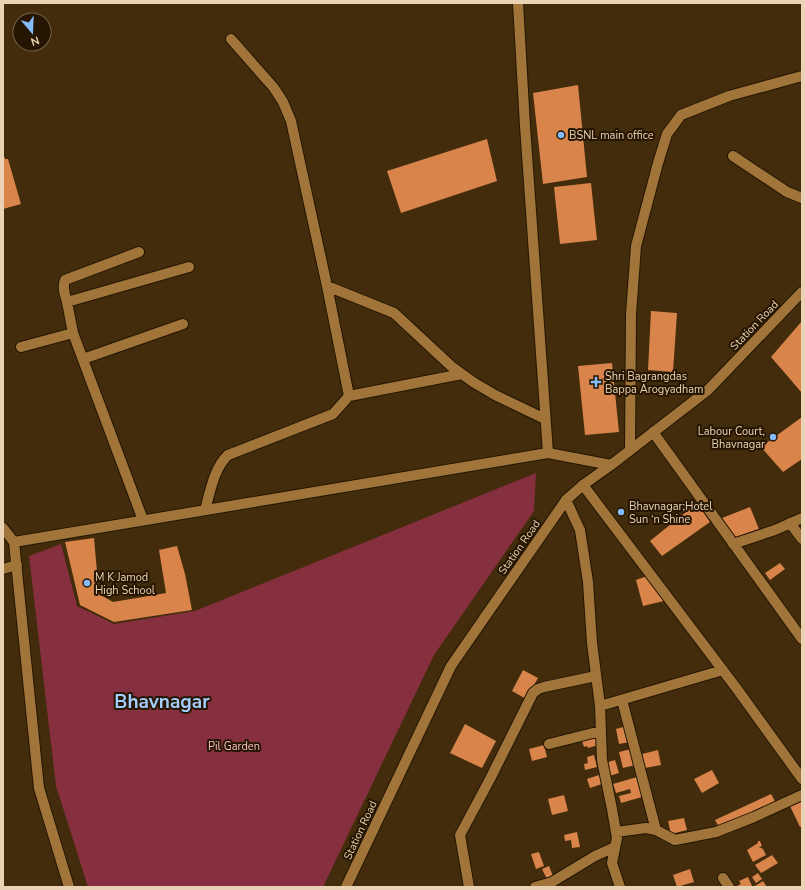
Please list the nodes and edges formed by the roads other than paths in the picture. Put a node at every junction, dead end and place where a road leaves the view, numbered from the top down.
1 (518, 3) edge
2 (230, 39) dead end
3 (802, 76) edge
4 (733, 156) dead end
5 (802, 198) edge
6 (139, 252) dead end
7 (189, 267) dead end
8 (327, 286) junction
9 (802, 292) edge
10 (67, 302) junction
11 (183, 324) dead end
12 (73, 333) junction
13 (21, 347) dead end
14 (83, 359) junction
15 (462, 374) junction
16 (350, 396) junction
17 (545, 419) junction
18 (653, 432) junction
19 (630, 450) junction
20 (548, 453) junction
21 (611, 465) junction
22 (583, 485) junction
23 (566, 500) junction
24 (205, 510) junction
25 (802, 518) edge
26 (143, 520) junction
27 (790, 523) junction
28 (3, 528) edge
29 (802, 539) edge
30 (14, 542) junction
31 (733, 544) junction
32 (17, 566) junction
33 (3, 569) edge
34 (802, 639) edge
35 (723, 670) junction
36 (596, 676) junction
37 (622, 700) junction
38 (600, 706) junction
39 (601, 731) junction
40 (550, 744) dead end
41 (802, 779) edge
42 (802, 795) edge
43 (656, 830) junction
44 (616, 832) junction
45 (616, 847) junction
46 (723, 878) dead end
47 (69, 887) edge
48 (346, 887) edge
49 (468, 887) edge
50 (535, 887) edge
51 (620, 887) edge
52 (729, 887) edge

1 - 17 street
2 - 8 street
3 - 19 street
4 - 5 street
6 - 10 street
7 - 10 street
8 - 15 street
8 - 16 street
9 - 18 street, Station Road
10 - 12 street
11 - 14 street
12 - 13 street
12 - 14 street
14 - 26 street
15 - 16 street
15 - 17 street
16 - 24 street
17 - 20 street
18 - 19 street, Station Road
18 - 31 street
19 - 21 street, Station Road
20 - 21 street
20 - 24 street
21 - 22 street, Station Road
22 - 23 street, Station Road
22 - 35 street
23 - 36 street
23 - 48 street, Station Road
24 - 26 street
25 - 27 street
26 - 30 street
27 - 29 street
27 - 31 street
28 - 30 street
30 - 32 street
31 - 34 street
32 - 33 street
32 - 47 street
35 - 37 street
35 - 41 street
36 - 38 street
36 - 49 street
37 - 38 street
37 - 43 street
38 - 39 street
39 - 40 street
39 - 44 street
42 - 43 street
43 - 44 street
44 - 45 street
45 - 50 street
45 - 51 street
46 - 52 street

